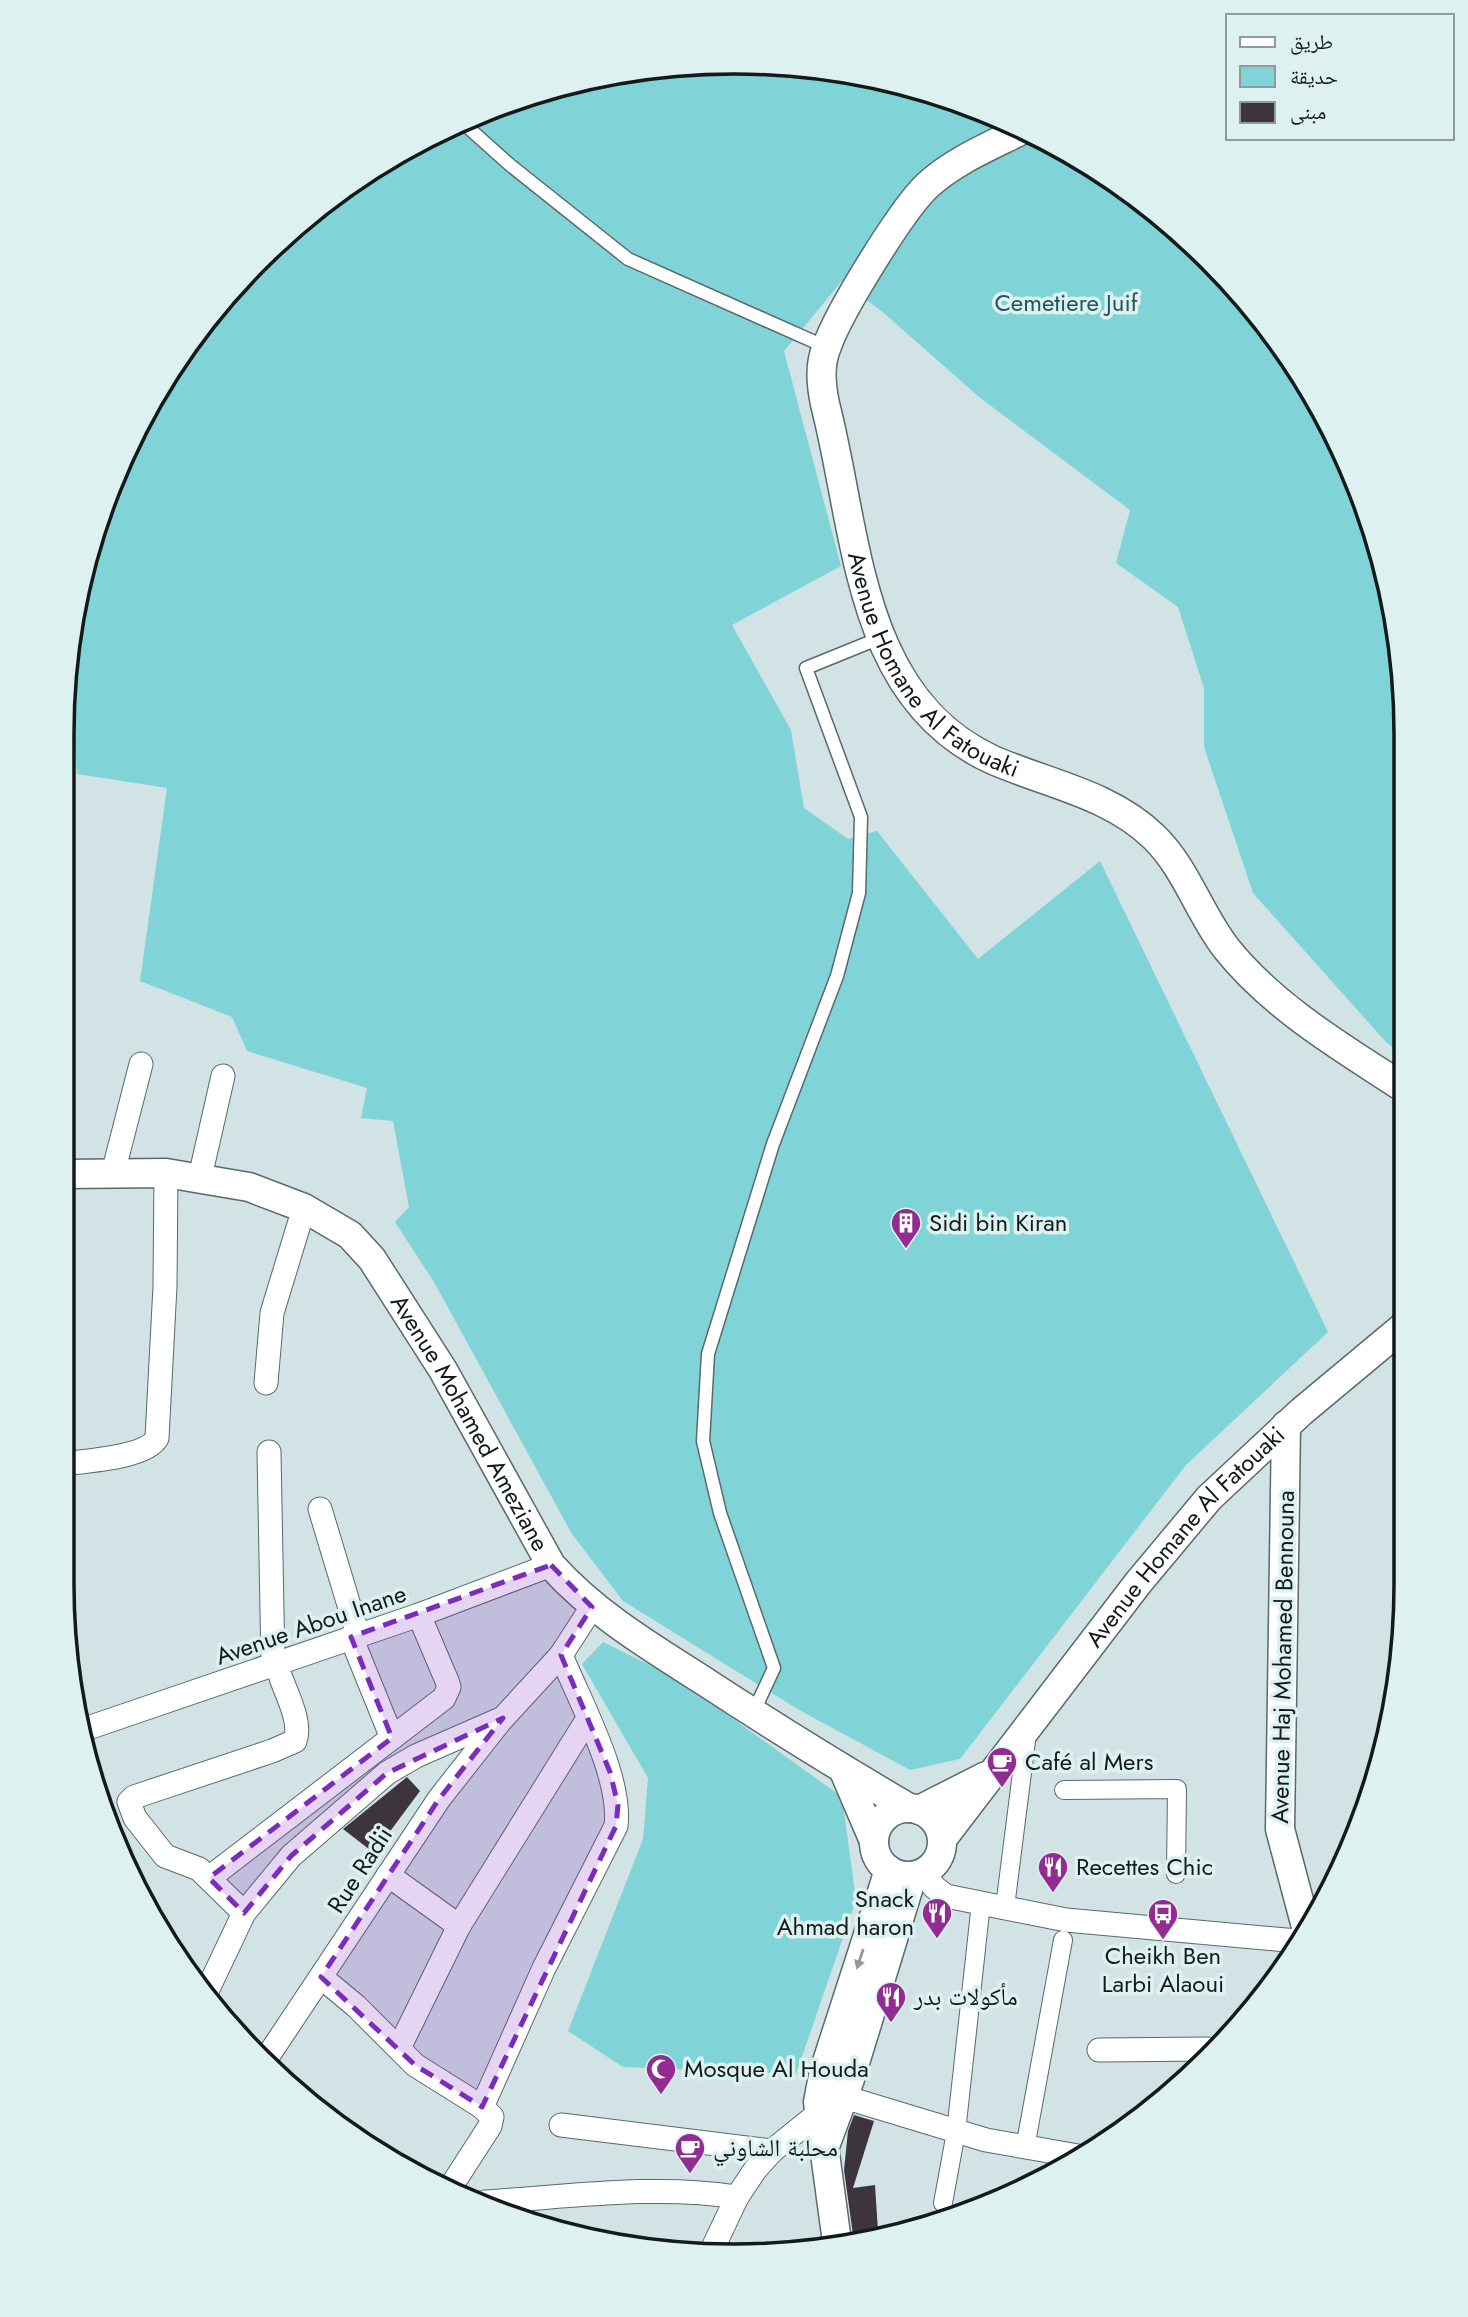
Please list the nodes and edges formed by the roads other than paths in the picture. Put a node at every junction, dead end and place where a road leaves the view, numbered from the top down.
1 (470, 129) edge
2 (1011, 135) edge
3 (826, 347) junction
4 (880, 638) junction
5 (141, 1064) dead end
6 (223, 1076) dead end
7 (1394, 1081) edge
8 (166, 1173) junction
9 (113, 1174) junction
10 (200, 1177) junction
11 (74, 1178) edge
12 (304, 1208) junction
13 (1394, 1334) edge
14 (266, 1383) dead end
15 (1286, 1425) junction
16 (269, 1452) dead end
17 (74, 1462) edge
18 (320, 1509) dead end
19 (551, 1565) junction
20 (592, 1607) junction
21 (419, 1615) junction
22 (354, 1636) junction
23 (561, 1655) junction
24 (277, 1671) junction
25 (753, 1713) junction
26 (503, 1718) junction
27 (587, 1720) junction
28 (1028, 1724) junction
29 (90, 1728) edge
30 (392, 1738) junction
31 (843, 1769) junction
32 (994, 1771) junction
33 (1064, 1790) dead end
34 (914, 1809) junction
35 (943, 1838) junction
36 (874, 1840) junction
37 (908, 1873) junction
38 (1176, 1874) dead end
39 (388, 1875) junction
40 (209, 1878) junction
41 (981, 1903) junction
42 (1005, 1907) junction
43 (244, 1913) junction
44 (1303, 1917) edge
45 (459, 1926) junction
46 (1063, 1940) dead end
47 (1289, 1940) edge
48 (321, 1977) junction
49 (210, 1985) edge
50 (399, 2048) junction
51 (1202, 2049) edge
52 (1099, 2050) dead end
53 (270, 2053) edge
54 (482, 2107) junction
55 (833, 2109) junction
56 (561, 2124) dead end
57 (956, 2132) junction
58 (1025, 2148) junction
59 (772, 2151) junction
60 (1065, 2154) edge
61 (455, 2181) edge
62 (737, 2196) junction
63 (503, 2201) edge
64 (943, 2203) dead end
65 (836, 2235) edge
66 (715, 2243) edge

1 - 3 lane
2 - 3 street, Avenue Homane Al Fatouaki
3 - 4 street, Avenue Homane Al Fatouaki
4 - 7 street, Avenue Homane Al Fatouaki
4 - 25 lane
5 - 9 street
6 - 10 street
8 - 9 street, Avenue Mohamed Ameziane
8 - 10 street, Avenue Mohamed Ameziane
8 - 17 street
9 - 11 street, Avenue Mohamed Ameziane
10 - 12 street, Avenue Mohamed Ameziane
12 - 14 street
12 - 19 street, Avenue Mohamed Ameziane
13 - 15 street, Avenue Homane Al Fatouaki
15 - 28 street, Avenue Homane Al Fatouaki
15 - 44 street, Avenue Haj Mohamed Bennouna
16 - 24 street
18 - 22 street
19 - 20 street, Avenue Mohamed Ameziane
19 - 21 street, Avenue Abou Inane
20 - 23 street, Rue Radii
20 - 25 street, Avenue Mohamed Ameziane
21 - 22 street, Avenue Abou Inane
21 - 30 street
22 - 24 street, Avenue Abou Inane
22 - 30 street
23 - 26 street, Rue Radii
23 - 27 street
24 - 29 street, Avenue Abou Inane
24 - 40 street
25 - 31 street, Avenue Mohamed Ameziane
26 - 39 street, Rue Radii
26 - 43 street
27 - 45 street
27 - 54 street
28 - 32 street, Avenue Homane Al Fatouaki
28 - 42 street
30 - 40 street
31 - 34 street, Avenue Mohamed Ameziane
31 - 36 street
32 - 34 street, Avenue Homane Al Fatouaki
32 - 35 street, Avenue Homane Al Fatouaki
33 - 38 street
34 - 35 street
34 - 36 street
35 - 37 street
36 - 37 street
37 - 41 street
37 - 55 street
39 - 45 street
39 - 48 street, Rue Radii
40 - 43 street
41 - 42 street
41 - 57 street
42 - 47 street
43 - 49 street
45 - 50 street
46 - 58 street
48 - 50 street
48 - 53 street, Rue Radii
50 - 54 street
51 - 52 street
54 - 61 street
55 - 57 street
55 - 59 street
55 - 65 street
56 - 59 street
57 - 58 street
57 - 64 street
58 - 60 street
59 - 62 street
62 - 63 street
62 - 66 street

